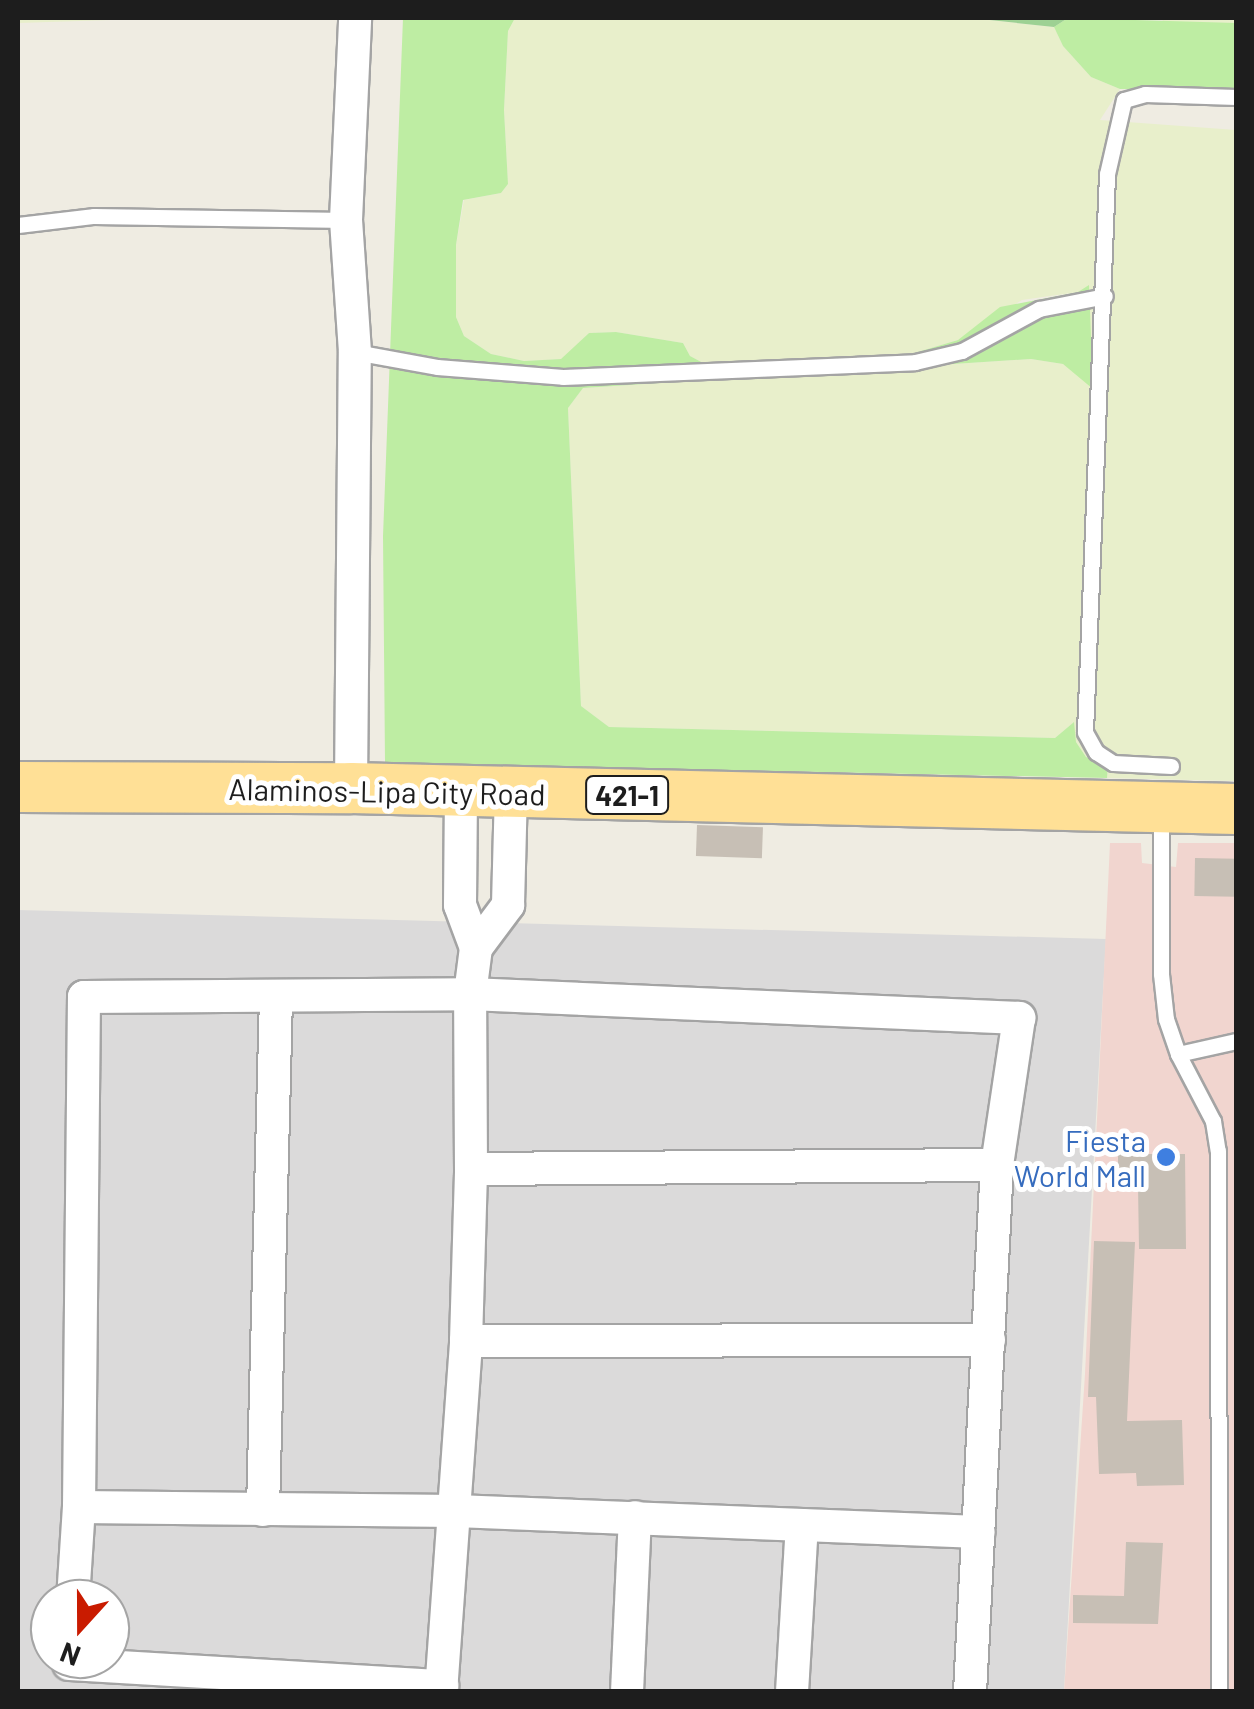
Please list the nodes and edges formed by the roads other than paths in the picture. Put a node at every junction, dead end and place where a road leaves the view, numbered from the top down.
1 (355, 18) edge
2 (1236, 97) edge
3 (346, 220) junction
4 (18, 226) edge
5 (1105, 296) junction
6 (355, 352) junction
7 (1166, 787) junction
8 (18, 788) edge
9 (351, 788) junction
10 (461, 791) junction
11 (512, 792) junction
12 (1236, 809) edge
13 (476, 948) junction
14 (470, 994) junction
15 (276, 996) junction
16 (1236, 1040) edge
17 (1178, 1054) junction
18 (997, 1164) junction
19 (471, 1169) junction
20 (989, 1340) junction
21 (466, 1341) junction
22 (79, 1507) junction
23 (263, 1510) junction
24 (456, 1511) junction
25 (635, 1517) junction
26 (802, 1525) junction
27 (979, 1532) junction
28 (74, 1579) edge
29 (1228, 1600) edge
30 (130, 1674) edge
31 (442, 1689) edge
32 (626, 1692) edge
33 (792, 1692) edge
34 (970, 1692) edge
35 (1219, 1692) edge

1 - 3 street
2 - 5 lane
3 - 4 lane
3 - 6 street
5 - 6 lane
5 - 7 lane
6 - 9 street
7 - 11 main road, Alaminos-Lipa City Road / 421-1
7 - 12 main road, Alaminos-Lipa City Road / 421-1
7 - 17 lane
8 - 9 main road, Alaminos-Lipa City Road / 421-1
9 - 10 main road, Alaminos-Lipa City Road / 421-1
10 - 11 main road, Alaminos-Lipa City Road / 421-1
10 - 13 street
11 - 13 street
13 - 14 street
14 - 15 street
14 - 18 street
14 - 19 street
15 - 22 street
15 - 23 street
16 - 17 lane
17 - 29 lane
18 - 19 street
18 - 20 street
19 - 21 street
20 - 21 street
20 - 27 street
21 - 24 street
22 - 23 street
22 - 28 street
23 - 24 street
24 - 25 street
24 - 31 street
25 - 26 street
25 - 32 street
26 - 27 street
26 - 33 street
27 - 34 street
29 - 35 lane
30 - 31 street

